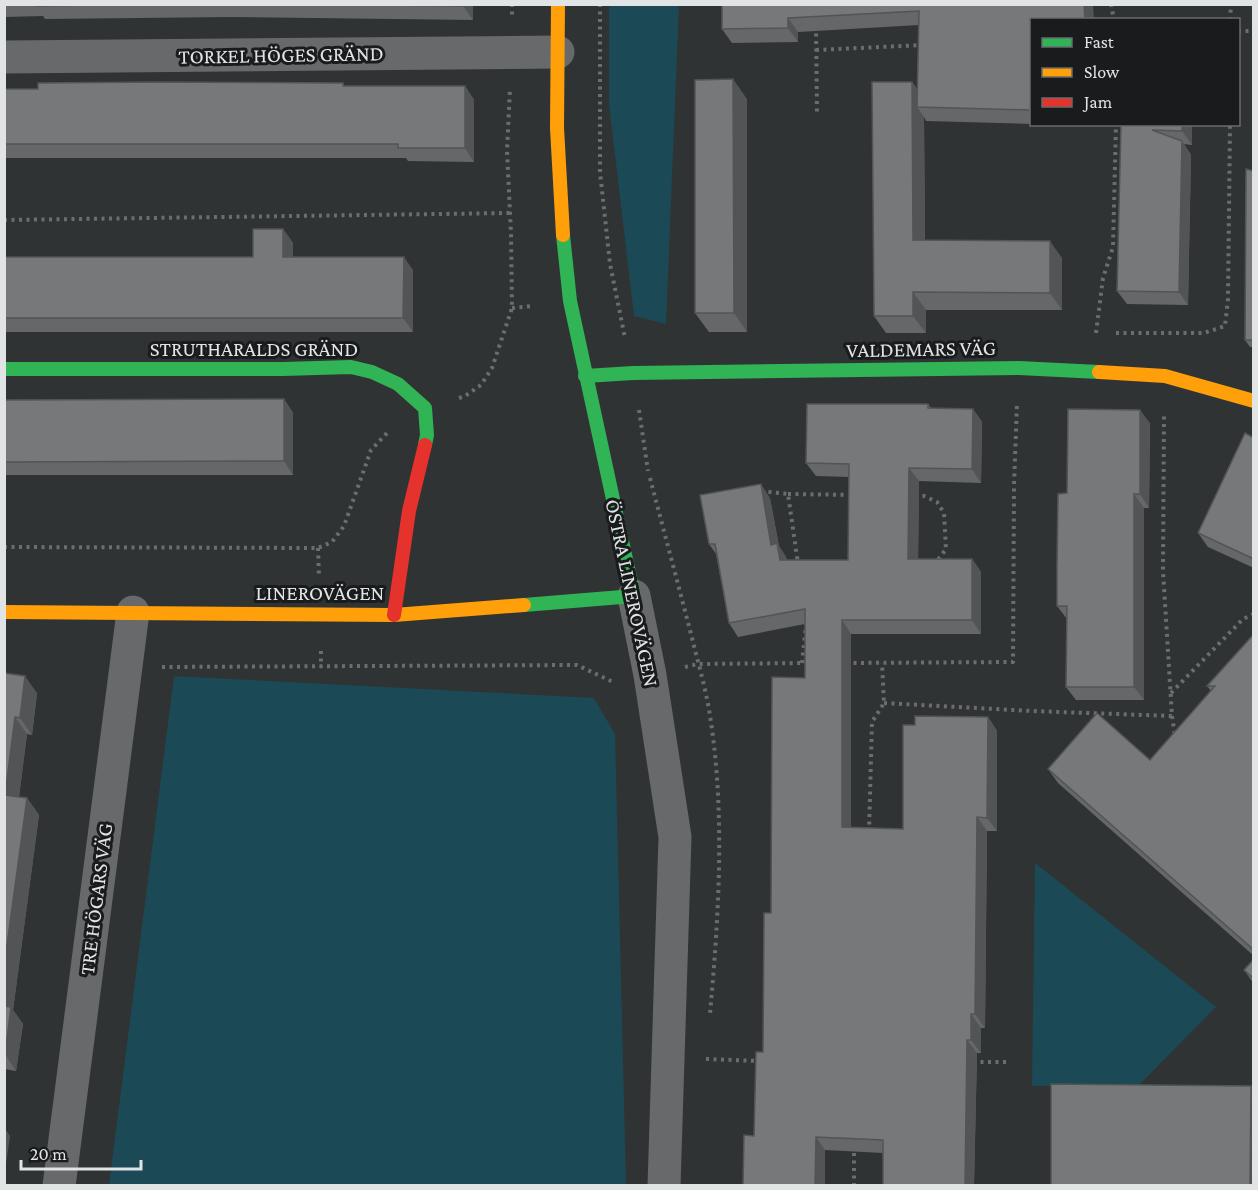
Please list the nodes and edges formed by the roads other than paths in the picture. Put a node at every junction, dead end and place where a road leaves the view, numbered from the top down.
1 (558, 4) edge
2 (558, 52) junction
3 (4, 57) edge
4 (4, 369) edge
5 (585, 376) junction
6 (1254, 401) edge
7 (634, 596) junction
8 (4, 612) edge
9 (133, 612) junction
10 (394, 615) junction
11 (59, 1185) edge
12 (664, 1185) edge

1 - 2 street, ÖSTRA LINEROVÄGEN
2 - 3 street, TORKEL HÖGES GRÄND
2 - 5 street, ÖSTRA LINEROVÄGEN
4 - 10 street, STRUTHARALDS GRÄND
5 - 6 street, VALDEMARS VÄG
5 - 7 street, ÖSTRA LINEROVÄGEN
7 - 10 street, LINEROVÄGEN
7 - 12 street, ÖSTRA LINEROVÄGEN
8 - 9 street, LINEROVÄGEN
9 - 10 street, LINEROVÄGEN
9 - 11 street, TRE HÖGARS VÄG

